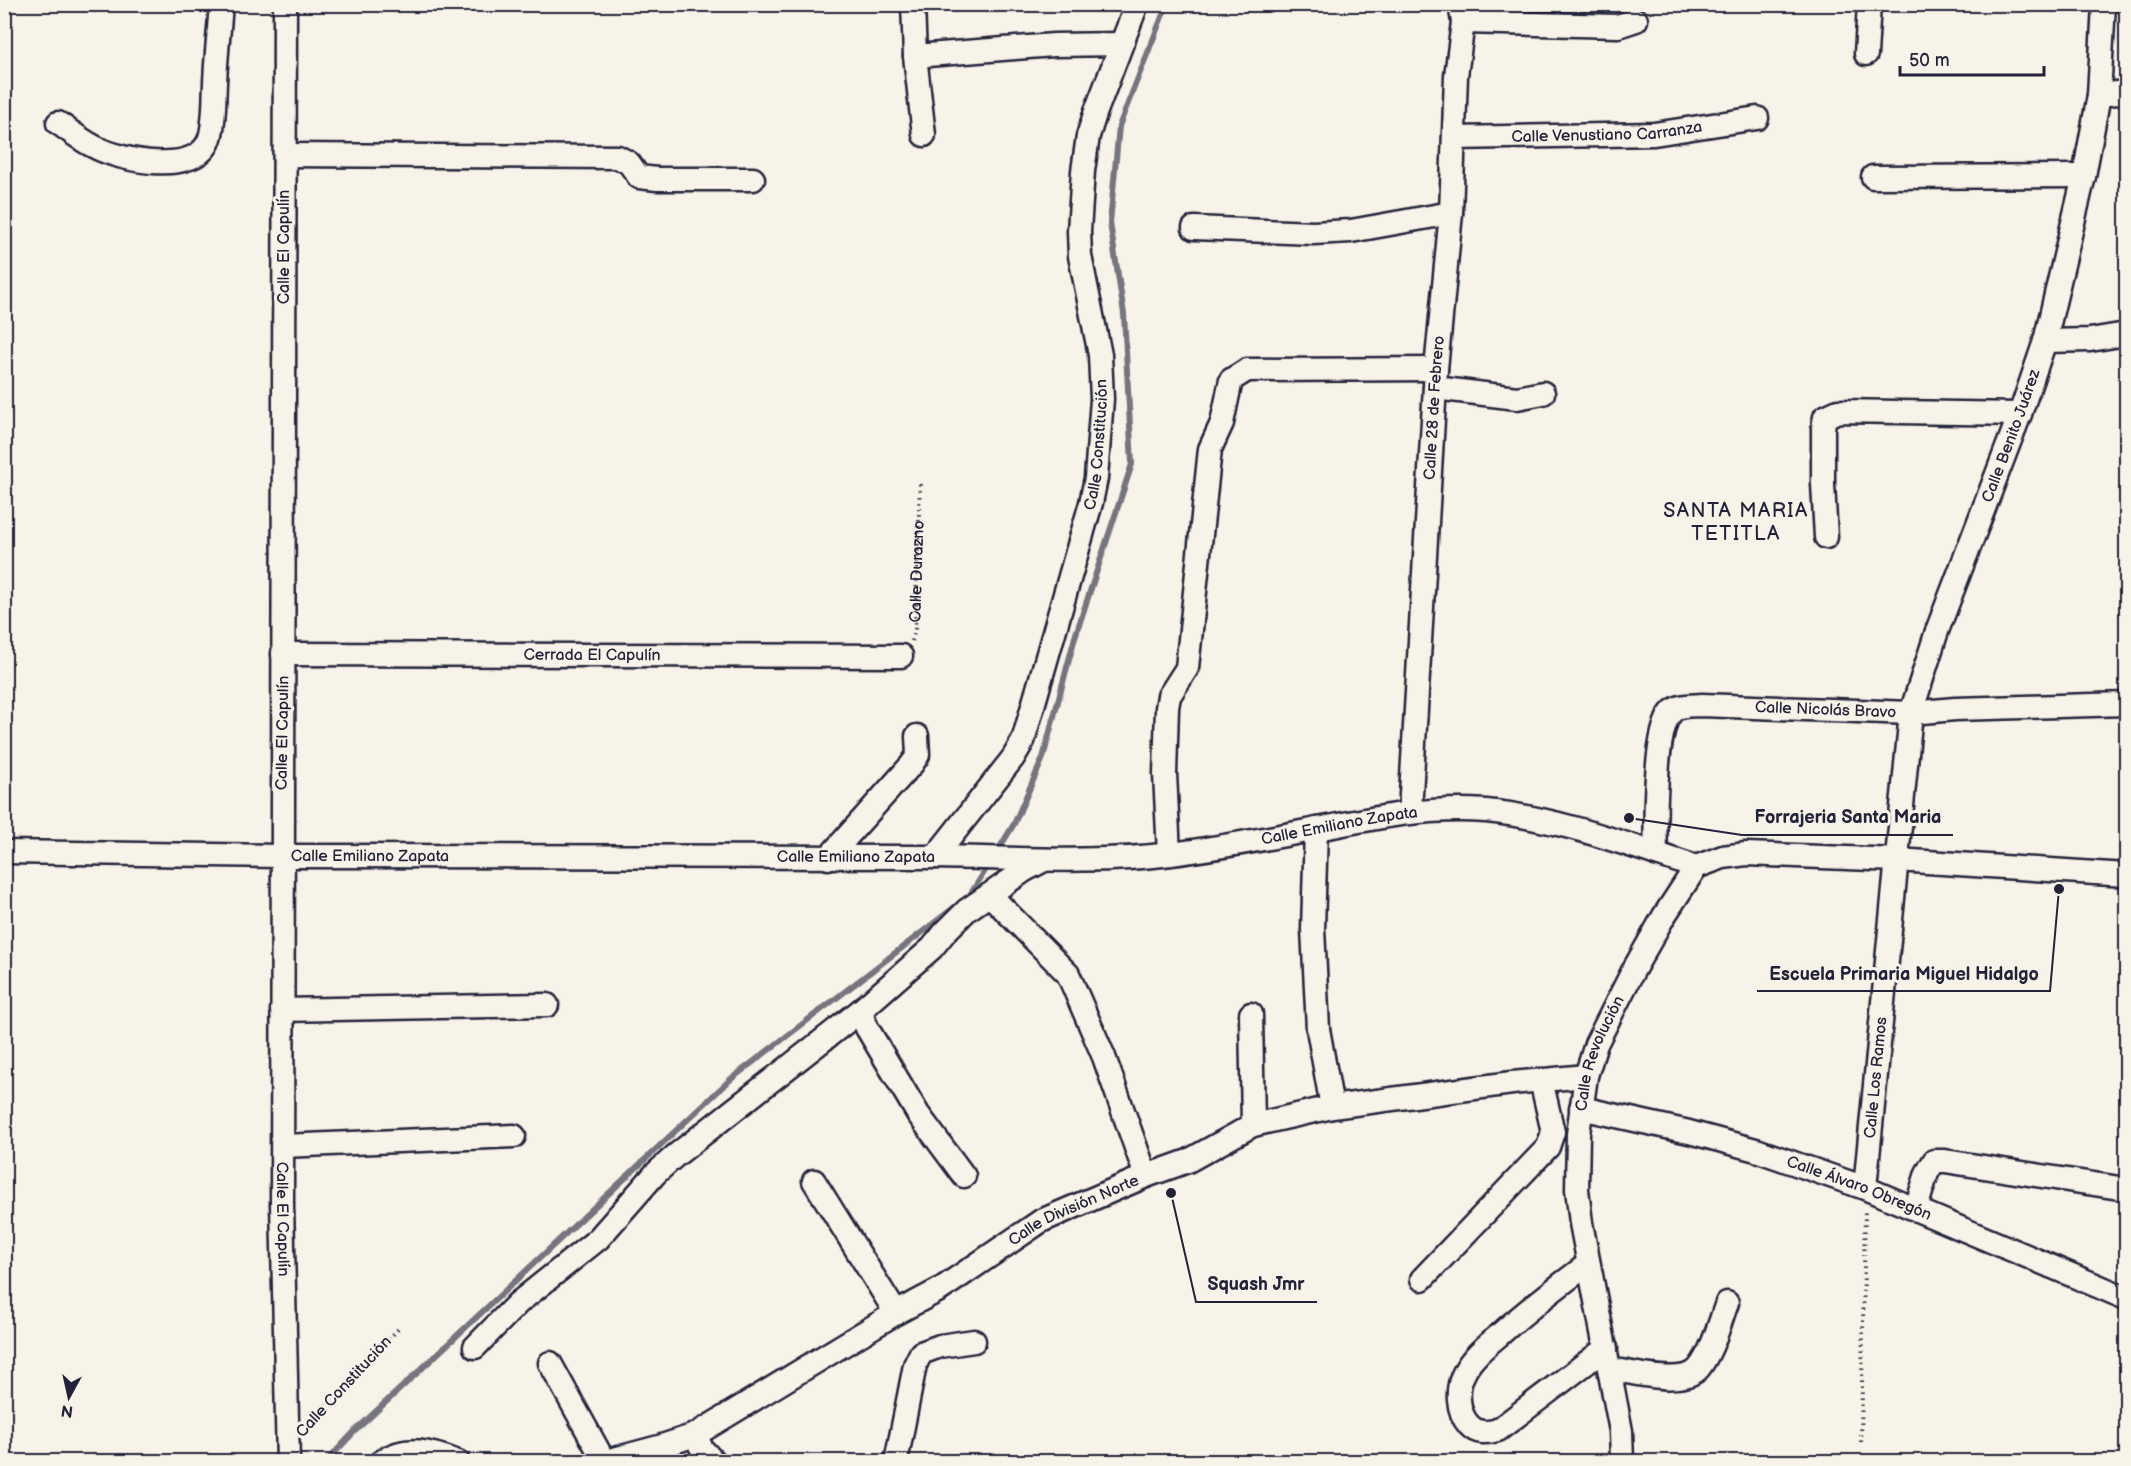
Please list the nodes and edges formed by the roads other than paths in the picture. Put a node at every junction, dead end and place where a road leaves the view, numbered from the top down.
1 (222, 4) edge
2 (285, 4) edge
3 (913, 4) edge
4 (1137, 4) edge
5 (1869, 4) edge
6 (2104, 4) edge
7 (1461, 13) edge
8 (1636, 20) dead end
9 (1121, 44) junction
10 (1866, 54) dead end
11 (915, 56) junction
12 (2127, 93) edge
13 (2099, 95) junction
14 (1757, 118) dead end
15 (58, 123) dead end
16 (924, 135) dead end
17 (1455, 138) junction
18 (285, 155) junction
19 (2084, 176) junction
20 (1873, 177) dead end
21 (753, 179) dead end
22 (1451, 213) junction
23 (1194, 228) dead end
24 (2127, 334) edge
25 (2045, 341) junction
26 (1435, 379) junction
27 (1543, 393) dead end
28 (2020, 414) junction
29 (1826, 537) dead end
30 (283, 654) junction
31 (901, 656) road end
32 (2127, 704) edge
33 (1911, 713) junction
34 (916, 736) dead end
35 (1410, 812) junction
36 (1316, 829) junction
37 (4, 852) edge
38 (1169, 854) junction
39 (1656, 854) junction
40 (282, 856) junction
41 (945, 857) junction
42 (828, 858) junction
43 (1033, 860) junction
44 (1897, 860) junction
45 (1696, 867) junction
46 (2127, 875) edge
47 (990, 895) junction
48 (547, 1005) dead end
49 (282, 1010) junction
50 (860, 1011) junction
51 (1251, 1014) dead end
52 (1586, 1076) junction
53 (1541, 1080) junction
54 (1332, 1107) junction
55 (1581, 1108) junction
56 (1253, 1125) junction
57 (514, 1136) dead end
58 (283, 1146) junction
59 (964, 1176) dead end
60 (1146, 1176) junction
61 (814, 1181) dead end
62 (1865, 1188) junction
63 (2127, 1189) edge
64 (1916, 1208) junction
65 (1588, 1264) junction
66 (1422, 1279) dead end
67 (2127, 1298) edge
68 (1727, 1303) dead end
69 (896, 1313) junction
70 (974, 1341) dead end
71 (475, 1347) dead end
72 (1608, 1358) junction
73 (550, 1363) dead end
74 (695, 1435) junction
75 (287, 1455) edge
76 (381, 1461) edge
77 (458, 1461) edge
78 (604, 1461) edge
79 (714, 1461) edge
80 (896, 1461) edge
81 (1622, 1461) edge

1 - 15 street
2 - 18 street, Calle El Capulín
3 - 11 street
4 - 9 street, Calle Constitución
5 - 10 street
6 - 13 street, Calle Benito Juárez
7 - 8 street
7 - 17 street, Calle 28 de Febrero
9 - 11 street
9 - 41 street, Calle Constitución
11 - 16 street
12 - 13 street
13 - 19 street, Calle Benito Juárez
14 - 17 street, Calle Venustiano Carranza
17 - 22 street, Calle 28 de Febrero
18 - 21 street
18 - 30 street, Calle El Capulín
19 - 20 street
19 - 25 street, Calle Benito Juárez
22 - 23 street
22 - 26 street, Calle 28 de Febrero
24 - 25 street
25 - 28 street, Calle Benito Juárez
26 - 27 street
26 - 35 street, Calle 28 de Febrero
26 - 38 street
28 - 29 street
28 - 33 street, Calle Benito Juárez
30 - 31 street, Cerrada El Capulín
30 - 40 street, Calle El Capulín
32 - 33 street, Calle Nicolás Bravo
33 - 39 street, Calle Nicolás Bravo
33 - 44 street, Calle Benito Juárez
34 - 42 street
35 - 36 street, Calle Emiliano Zapata
35 - 39 street, Calle Emiliano Zapata
36 - 38 street, Calle Emiliano Zapata
36 - 54 street
37 - 40 street, Calle Emiliano Zapata
38 - 43 street, Calle Emiliano Zapata
39 - 45 street, Calle Emiliano Zapata
40 - 42 street, Calle Emiliano Zapata
40 - 49 street, Calle El Capulín
41 - 42 street, Calle Emiliano Zapata
41 - 43 street, Calle Emiliano Zapata
43 - 47 street
44 - 45 street
44 - 46 street
44 - 62 street, Calle Los Ramos
45 - 52 street, Calle Revolución
47 - 50 street
47 - 60 street
48 - 49 street
49 - 58 street, Calle El Capulín
50 - 59 street
50 - 71 street
51 - 56 street
52 - 53 street, Calle División Norte
52 - 55 street, Calle Revolución
53 - 54 street, Calle División Norte
53 - 66 street
54 - 56 street, Calle División Norte
55 - 62 street, Calle Álvaro Obregón
55 - 65 street, Calle Revolución
56 - 60 street, Calle División Norte
57 - 58 street
58 - 75 street, Calle El Capulín
60 - 69 street, Calle División Norte
61 - 69 street
62 - 64 street, Calle Álvaro Obregón
63 - 64 street
64 - 67 street, Calle Álvaro Obregón
65 - 72 street, Calle Revolución
65 - 72 street
68 - 72 street
69 - 74 street, Calle División Norte
70 - 80 street
72 - 81 street, Calle Revolución
73 - 78 street
74 - 78 street, Calle División Norte
74 - 79 street
76 - 77 street

